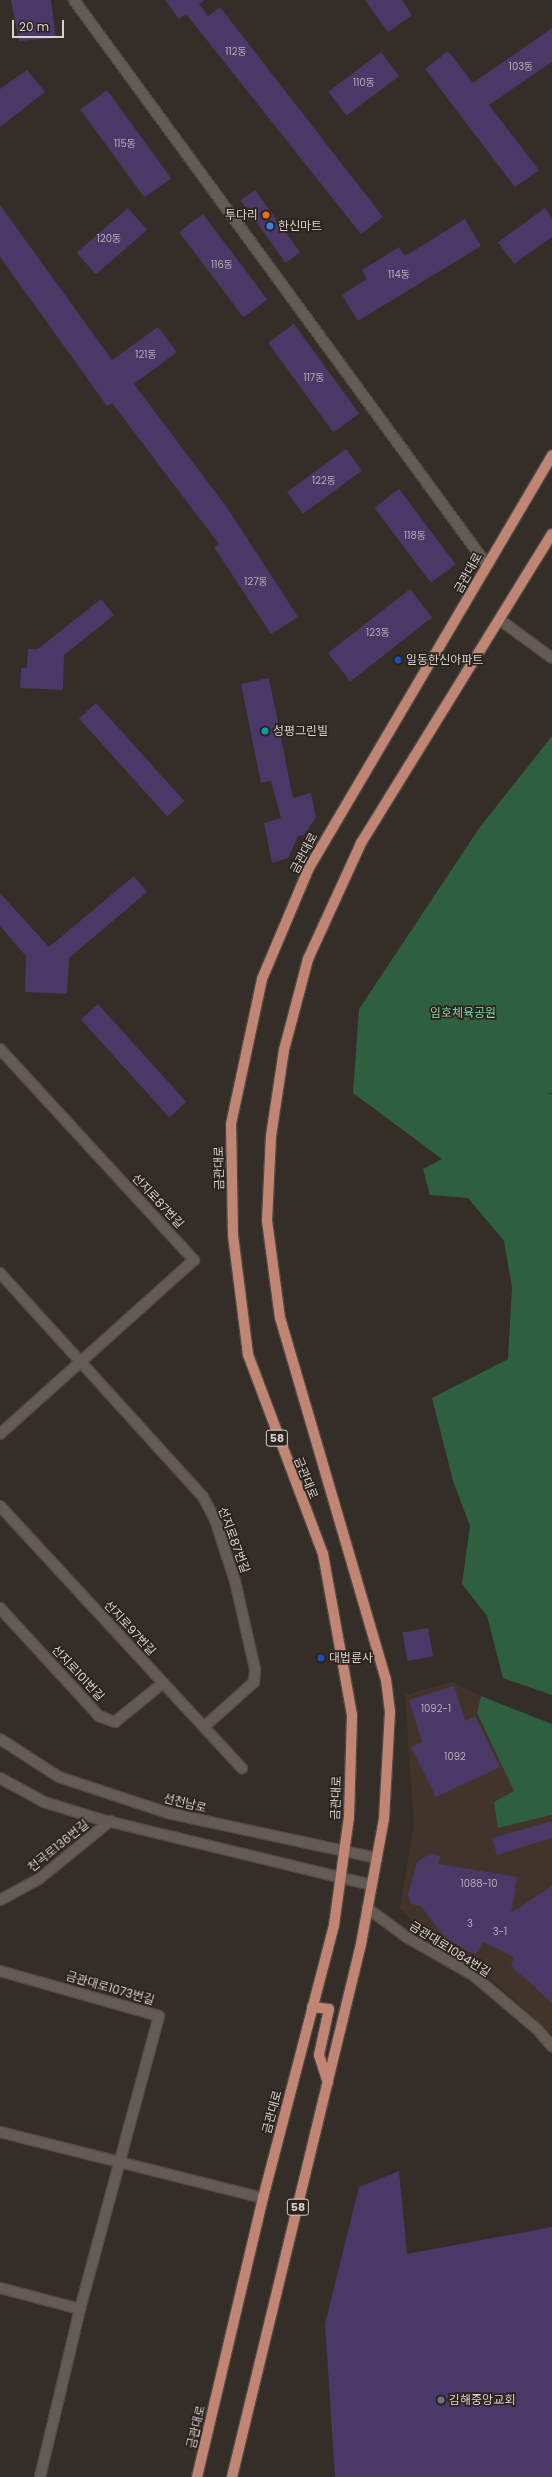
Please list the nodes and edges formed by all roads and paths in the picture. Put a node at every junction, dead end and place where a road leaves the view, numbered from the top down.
1 (74, 0) edge
2 (552, 455) edge
3 (552, 534) edge
4 (487, 565) junction
5 (500, 620) junction
6 (552, 658) edge
7 (0, 1049) edge
8 (0, 1273) edge
9 (82, 1360) junction
10 (0, 1434) edge
11 (0, 1506) edge
12 (0, 1608) edge
13 (163, 1683) junction
14 (204, 1727) junction
15 (0, 1739) edge
16 (242, 1768) dead end
17 (0, 1778) edge
18 (110, 1821) junction
19 (347, 1853) junction
20 (377, 1858) junction
21 (343, 1879) junction
22 (371, 1885) junction
23 (0, 1900) edge
24 (367, 1908) junction
25 (0, 1971) edge
26 (312, 2007) junction
27 (552, 2046) edge
28 (328, 2083) junction
29 (0, 2132) edge
30 (121, 2163) junction
31 (263, 2198) junction
32 (0, 2288) edge
33 (80, 2309) junction
34 (40, 2477) edge
35 (197, 2477) edge
36 (232, 2477) edge

1 - 4 street
2 - 4 main road, 금관대로 / 58
3 - 5 main road, 금관대로 / 58
4 - 19 main road, 금관대로 / 58
5 - 6 street
5 - 20 main road, 금관대로 / 58
7 - 9 street, 선지로87번길
8 - 9 street, 선지로87번길
9 - 10 street, 선지로87번길
9 - 14 street, 선지로87번길
11 - 13 street, 선지로97번길
12 - 13 street, 선지로101번길
13 - 14 street, 선지로97번길
14 - 16 street, 선지로97번길
15 - 19 street, 선천남로
17 - 18 street
18 - 21 street
18 - 23 street, 천곡로136번길
19 - 20 street, 선천남로
19 - 21 main road, 금관대로 / 58
20 - 22 main road, 금관대로 / 58
21 - 22 street
21 - 26 main road, 금관대로 / 58
22 - 24 main road, 금관대로 / 58
24 - 27 street, 금관대로1084번길
24 - 28 main road, 금관대로 / 58
25 - 30 street, 금관대로1073번길
26 - 28 main road
26 - 31 main road, 금관대로 / 58
28 - 36 main road, 금관대로 / 58
29 - 30 street
30 - 31 street
30 - 33 street
31 - 35 main road, 금관대로 / 58
32 - 33 street
33 - 34 street

